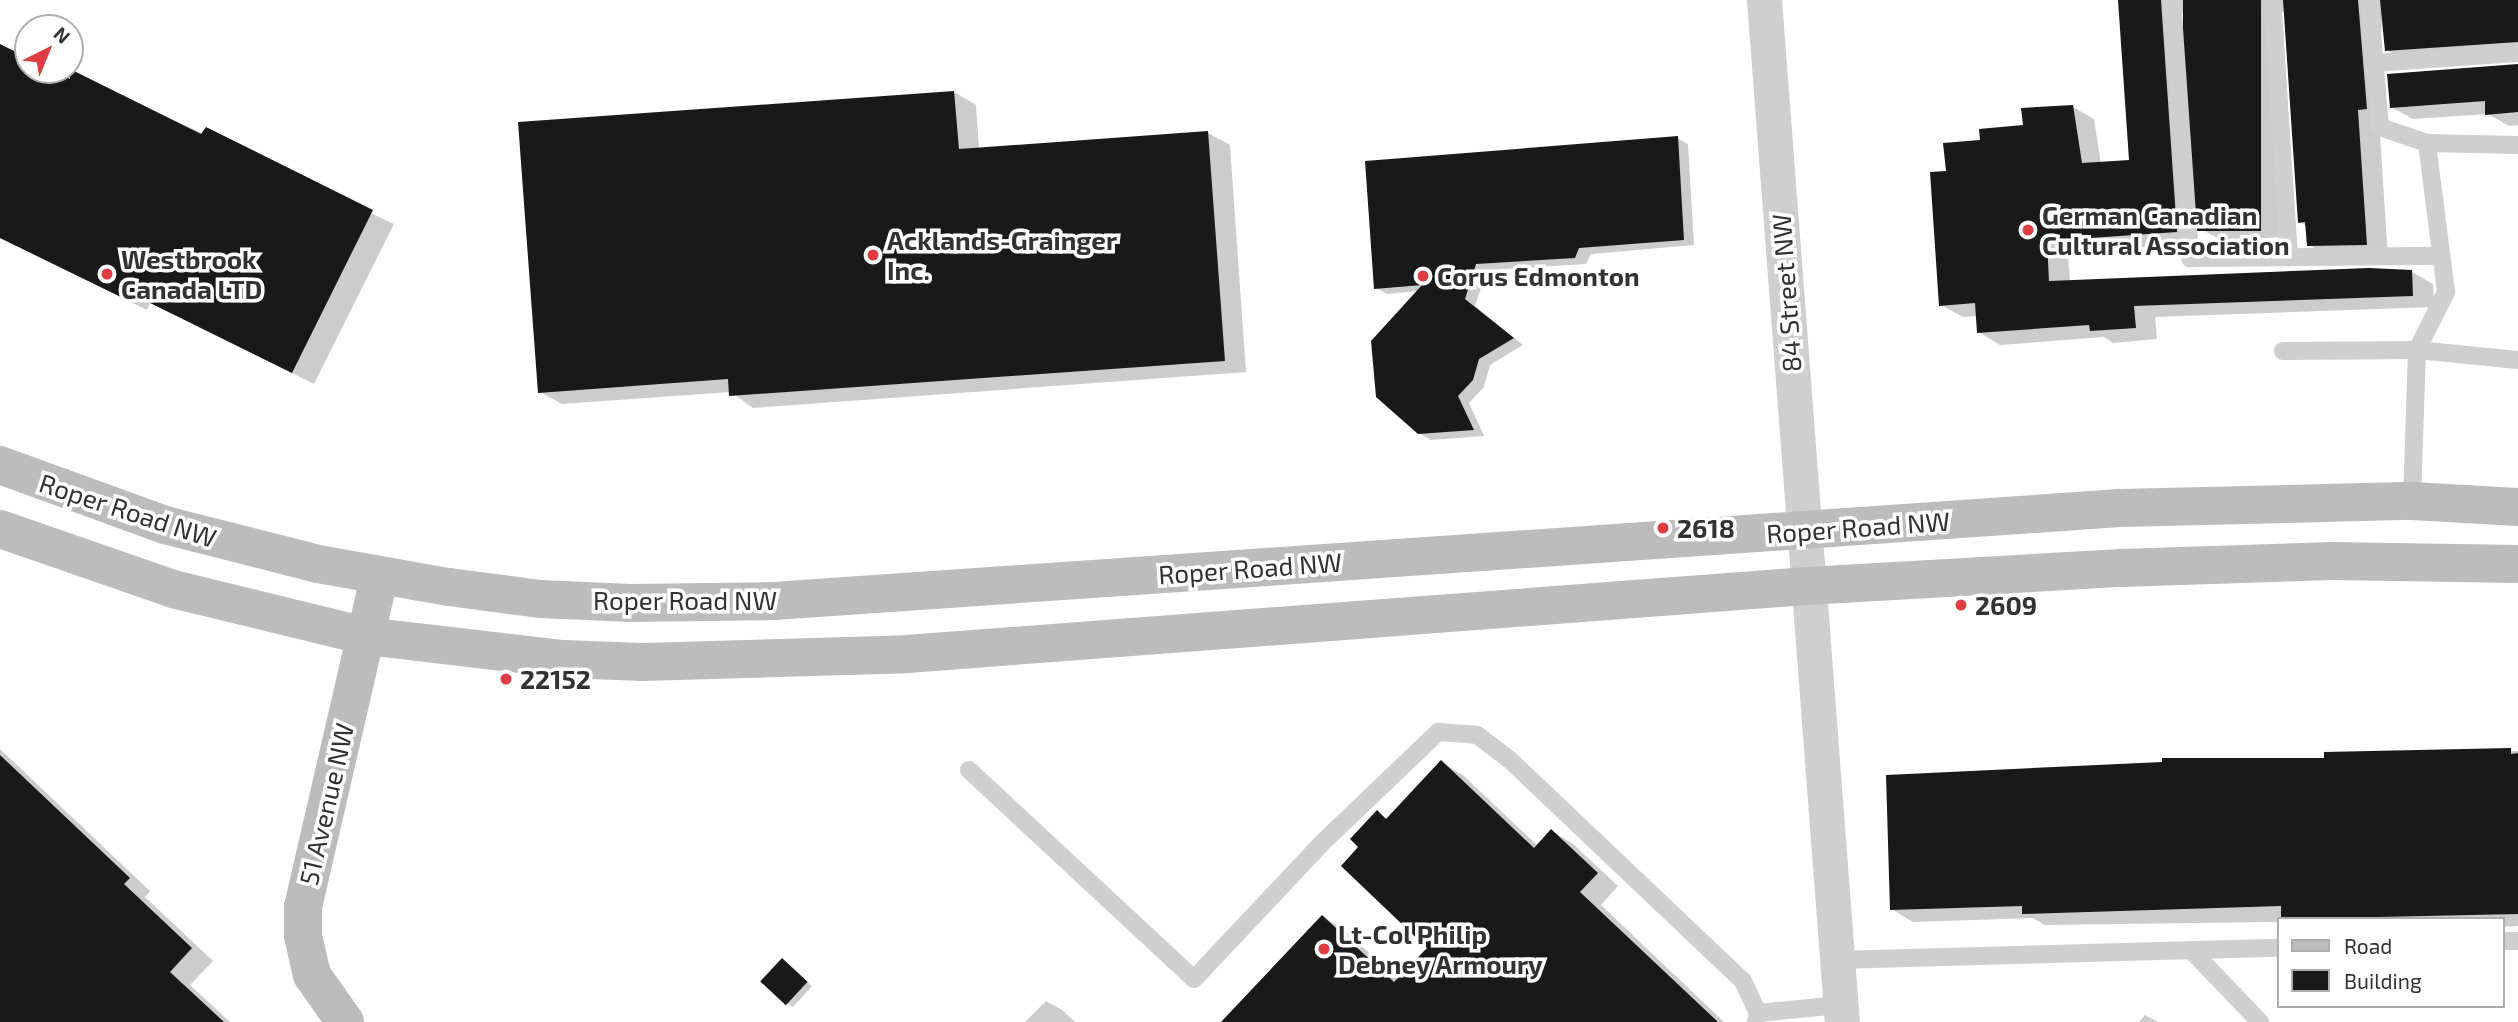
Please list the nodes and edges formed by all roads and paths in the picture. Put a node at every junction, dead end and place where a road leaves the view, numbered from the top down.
1 (1764, 0) edge
2 (2172, 0) edge
3 (2272, 0) edge
4 (2369, 0) edge
5 (2518, 53) edge
6 (2374, 62) junction
7 (2427, 143) junction
8 (2518, 145) edge
9 (2440, 256) junction
10 (2289, 257) junction
11 (2283, 351) dead end
12 (2417, 351) junction
13 (2518, 360) edge
14 (0, 465) edge
15 (2412, 501) junction
16 (2518, 507) edge
17 (0, 529) edge
18 (1804, 531) junction
19 (2518, 564) edge
20 (379, 577) junction
21 (1807, 586) junction
22 (366, 636) junction
23 (968, 770) dead end
24 (2276, 948) edge
25 (2191, 950) junction
26 (1837, 960) junction
27 (1841, 1014) edge
28 (1757, 1018) edge
29 (345, 1022) edge
30 (2260, 1022) edge

1 - 18 street, 84 Street NW
2 - 10 lane
3 - 10 lane
4 - 6 lane
5 - 6 lane
6 - 7 lane
7 - 8 lane
7 - 9 lane
9 - 10 lane
9 - 12 lane
11 - 12 lane
12 - 13 lane
12 - 15 lane
14 - 20 main road, Roper Road NW
15 - 16 main road, Roper Road NW
15 - 18 main road, Roper Road NW
17 - 22 main road, Roper Road NW
18 - 20 main road, Roper Road NW
18 - 21 street, 84 Street NW
19 - 21 main road, Roper Road NW
20 - 22 main road, 51 Avenue NW
21 - 22 main road, Roper Road NW
21 - 26 street, 84 Street NW
22 - 29 main road, 51 Avenue NW
23 - 28 lane
24 - 25 lane
25 - 26 lane
25 - 30 lane
26 - 27 street, 84 Street NW
27 - 28 lane

